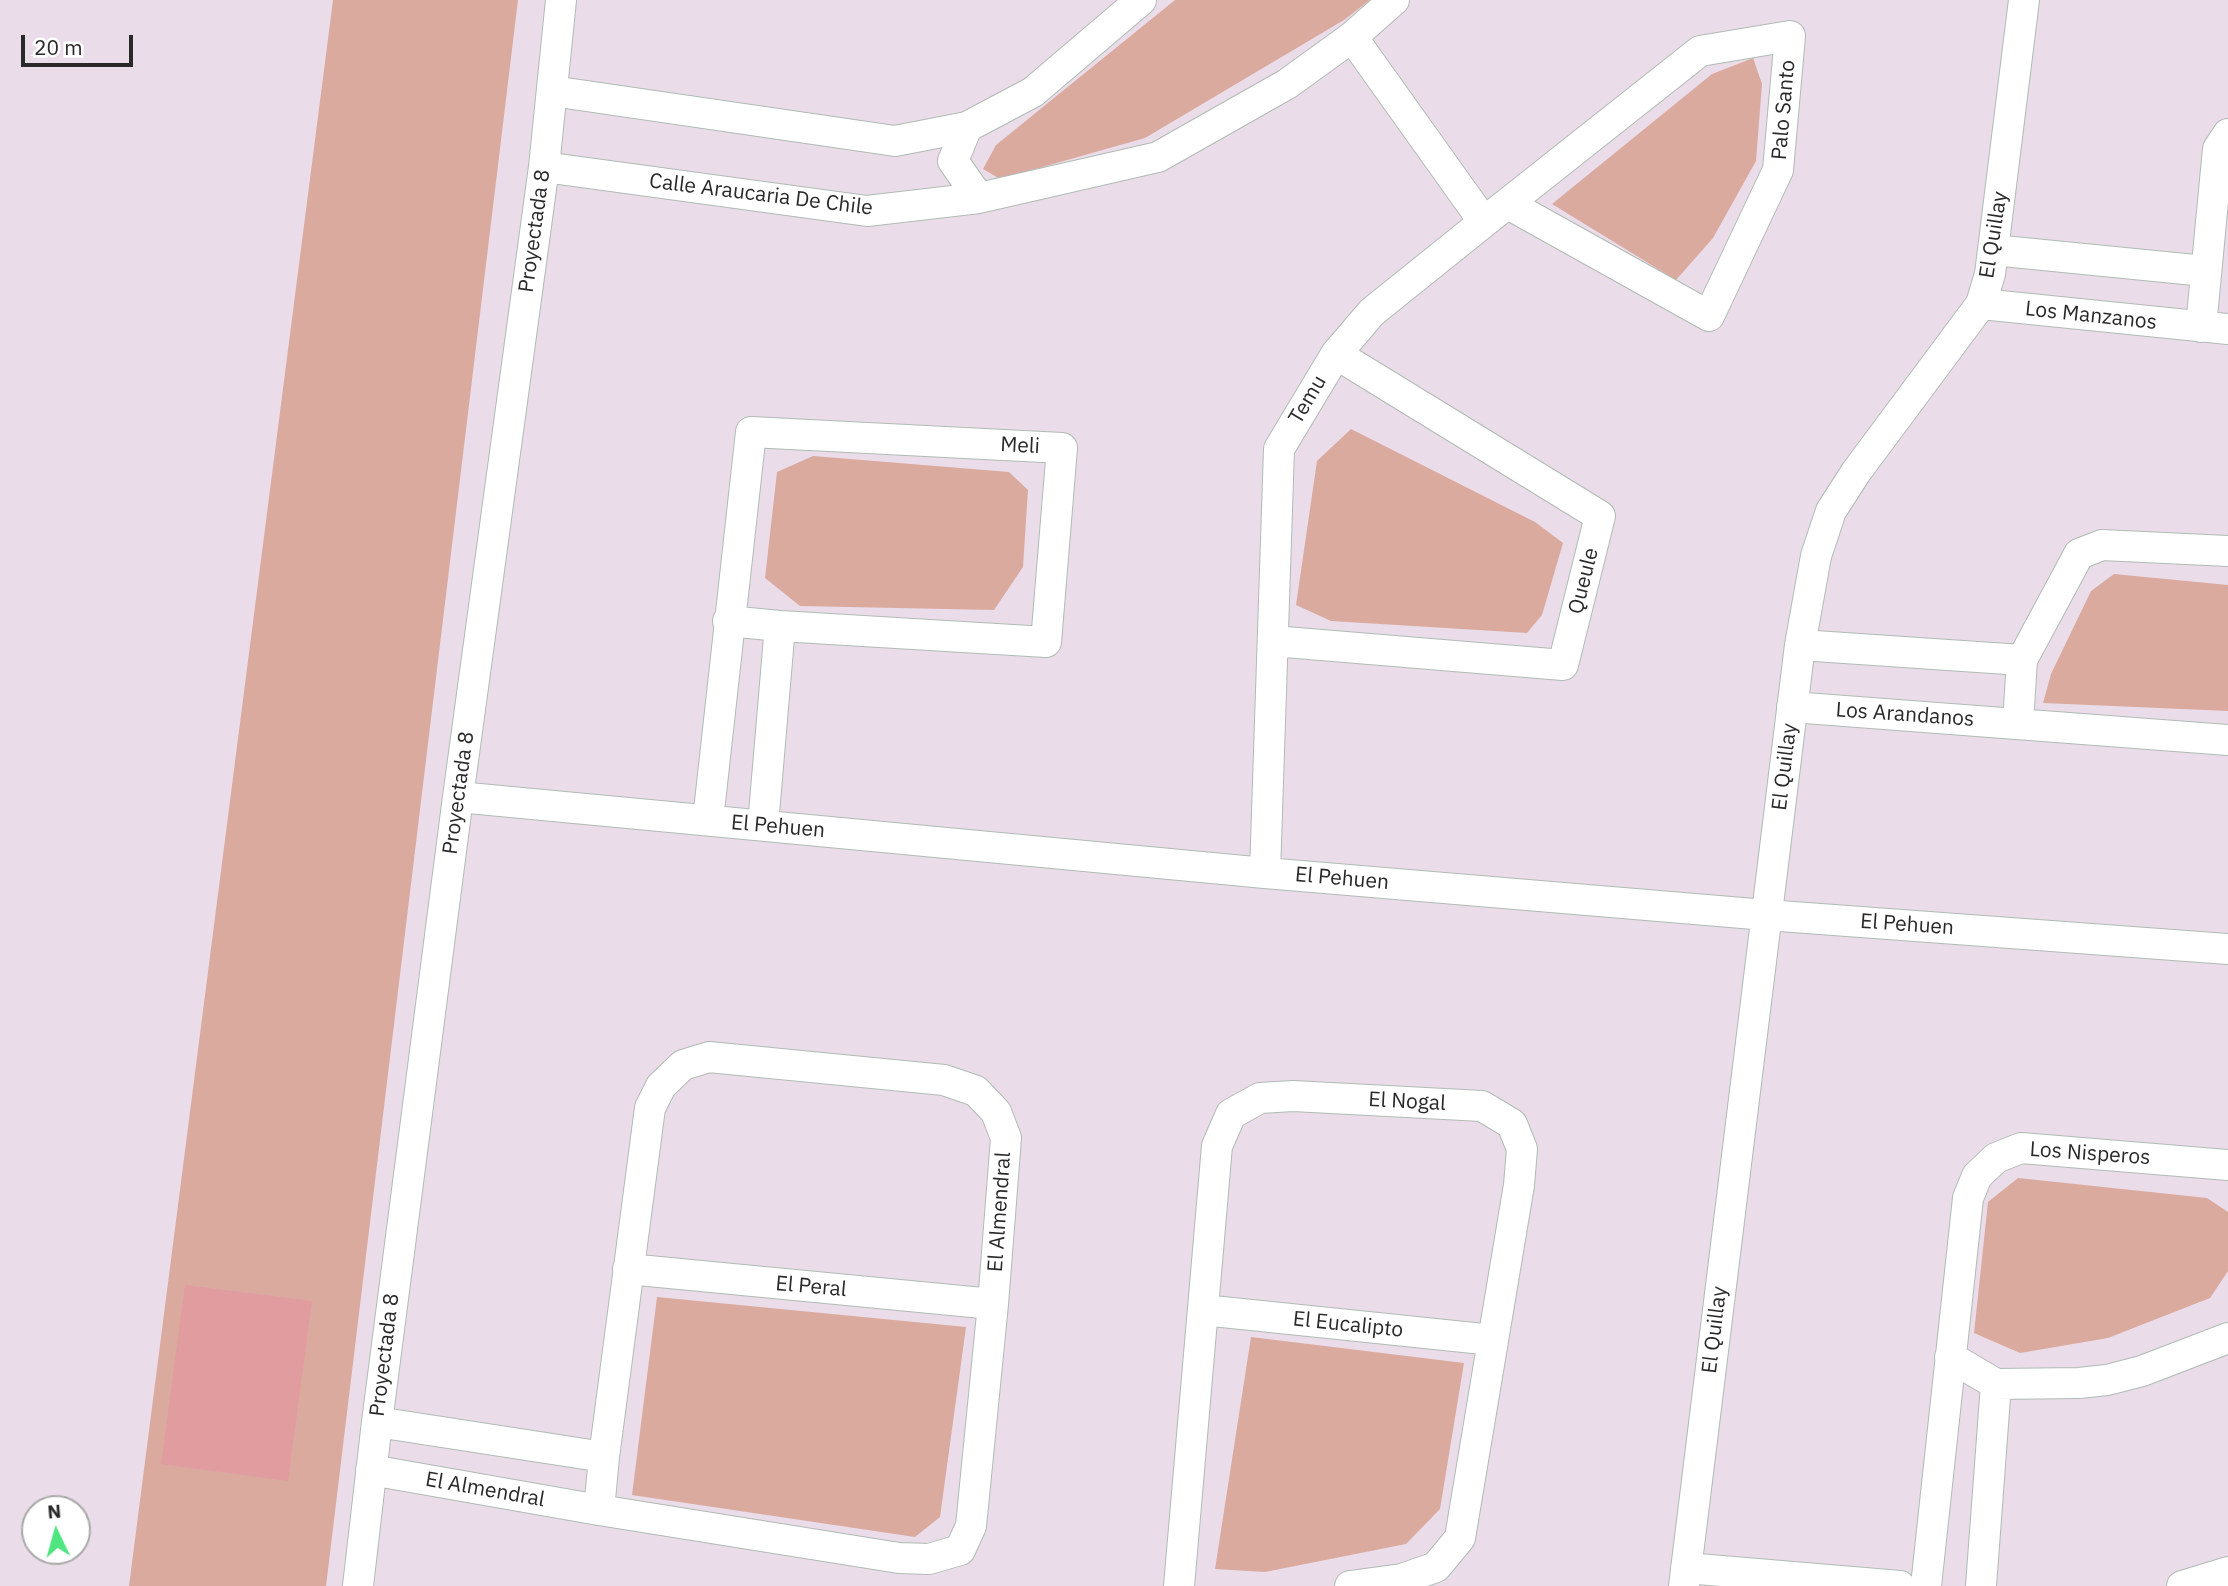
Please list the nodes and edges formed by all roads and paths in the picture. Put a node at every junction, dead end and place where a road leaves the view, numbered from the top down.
1 (562, 0) edge
2 (1141, 0) edge
3 (1394, 0) edge
4 (2024, 0) edge
5 (1352, 37) junction
6 (552, 90) junction
7 (967, 127) junction
8 (2228, 134) edge
9 (544, 167) junction
10 (979, 198) junction
11 (1508, 204) junction
12 (1485, 222) junction
13 (1993, 250) junction
14 (2206, 271) junction
15 (1981, 304) junction
16 (2215, 328) edge
17 (1336, 354) junction
18 (2228, 551) edge
19 (728, 621) junction
20 (780, 626) junction
21 (1273, 640) junction
22 (1800, 645) junction
23 (2022, 660) junction
24 (1792, 707) junction
25 (2018, 723) junction
26 (2228, 740) edge
27 (458, 797) junction
28 (708, 820) junction
29 (763, 825) junction
30 (1265, 873) junction
31 (1766, 915) junction
32 (2228, 949) edge
33 (2228, 1166) edge
34 (628, 1269) junction
35 (993, 1304) junction
36 (1203, 1310) junction
37 (2228, 1338) edge
38 (1493, 1340) junction
39 (1950, 1357) junction
40 (1996, 1384) junction
41 (377, 1422) junction
42 (604, 1457) junction
43 (371, 1470) junction
44 (599, 1510) junction
45 (2228, 1572) edge
46 (1685, 1577) edge
47 (1800, 1582) edge
48 (358, 1586) edge
49 (1179, 1586) edge
50 (1350, 1586) edge
51 (1900, 1586) edge
52 (1926, 1586) edge
53 (1981, 1586) edge
54 (2182, 1586) edge

1 - 6 street, Proyectada 8
2 - 7 street
3 - 5 street, Calle Araucaria De Chile
4 - 13 street, El Quillay
5 - 10 street, Calle Araucaria De Chile
5 - 12 street
6 - 7 street
6 - 9 street, Proyectada 8
7 - 10 street
8 - 14 street, Los Manzanos
9 - 10 street, Calle Araucaria De Chile
9 - 27 street, Proyectada 8
11 - 11 street, Palo Santo
11 - 12 street, Palo Santo
12 - 17 street, Temu
13 - 14 street
13 - 15 street, El Quillay
14 - 16 street, Los Manzanos
15 - 16 street, Los Manzanos
15 - 22 street, El Quillay
17 - 21 street, Temu
17 - 21 street, Queule
18 - 23 street
19 - 20 street, Meli
19 - 20 street, Meli
19 - 28 street, Meli
20 - 29 street
21 - 30 street, Temu
22 - 23 street
22 - 24 street, El Quillay
23 - 25 street
24 - 25 street, Los Arandanos
24 - 31 street, El Quillay
25 - 26 street, Los Arandanos
27 - 28 street, El Pehuen
27 - 41 street, Proyectada 8
28 - 29 street, El Pehuen
29 - 30 street, El Pehuen
30 - 31 street, El Pehuen
31 - 32 street, El Pehuen
31 - 46 street, El Quillay
33 - 39 street, Los Nisperos
34 - 35 street, El Peral
34 - 35 street, El Almendral
34 - 42 street, El Almendral
35 - 44 street, El Almendral
36 - 38 street, El Eucalipto
36 - 38 street, El Nogal
36 - 49 street, El Nogal
37 - 40 street
38 - 50 street, El Nogal
39 - 40 street
39 - 52 street, Los Nisperos
40 - 53 street
41 - 42 street
41 - 43 street, Proyectada 8
42 - 44 street, El Almendral
43 - 44 street, El Almendral
43 - 48 street, Proyectada 8
45 - 54 street
46 - 47 street
47 - 51 street

